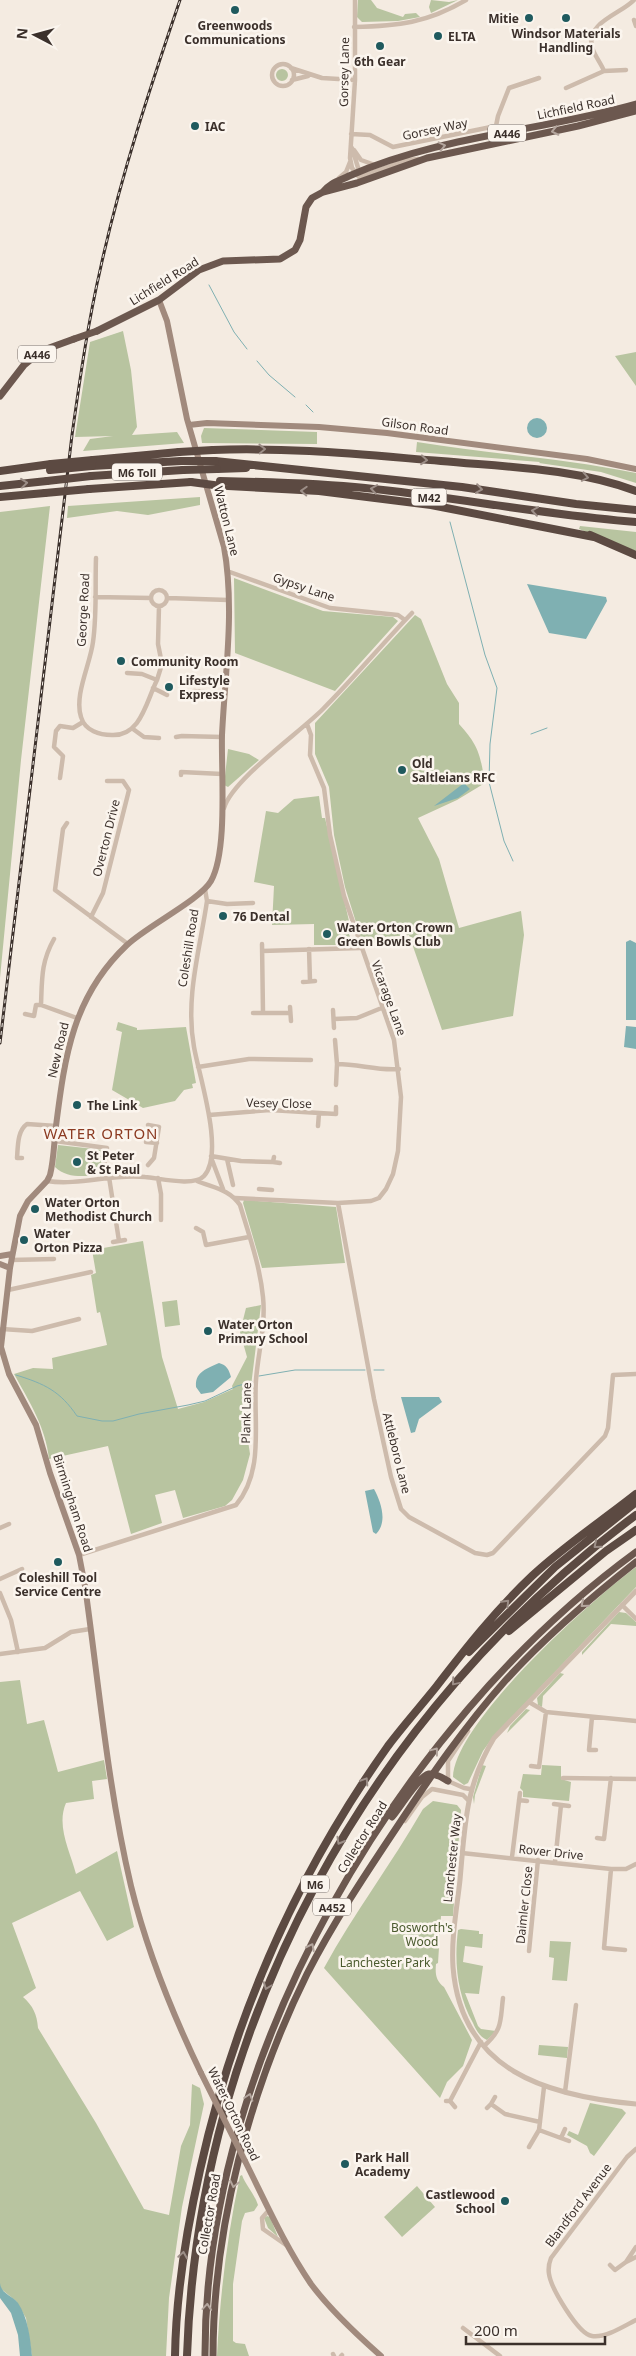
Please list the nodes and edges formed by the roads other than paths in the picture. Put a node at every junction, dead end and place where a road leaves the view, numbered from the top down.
1 (355, 0) edge
2 (466, 0) edge
3 (634, 0) edge
4 (634, 20) dead end
5 (354, 27) junction
6 (635, 27) edge
7 (292, 68) junction
8 (626, 70) dead end
9 (604, 71) junction
10 (309, 75) junction
11 (539, 78) dead end
12 (292, 80) junction
13 (355, 80) junction
14 (566, 88) dead end
15 (636, 104) edge
16 (636, 112) edge
17 (351, 134) junction
18 (351, 145) junction
19 (350, 158) junction
20 (378, 164) junction
21 (358, 176) junction
22 (331, 184) junction
23 (323, 192) junction
24 (159, 300) junction
25 (0, 396) edge
26 (189, 425) junction
27 (92, 463) junction
28 (216, 465) junction
29 (273, 468) joint
30 (636, 469) edge
31 (0, 472) edge
32 (221, 483) junction
33 (0, 486) edge
34 (636, 491) edge
35 (0, 497) edge
36 (444, 499) junction
37 (636, 510) edge
38 (636, 522) edge
39 (594, 537) junction
40 (636, 555) edge
41 (96, 558) dead end
42 (227, 571) junction
43 (95, 596) junction
44 (151, 598) junction
45 (168, 598) junction
46 (228, 600) junction
47 (159, 606) junction
48 (412, 613) dead end
49 (404, 620) junction
50 (127, 673) dead end
51 (157, 680) junction
52 (201, 684) dead end
53 (153, 688) junction
54 (194, 692) dead end
55 (200, 692) junction
56 (225, 694) junction
57 (166, 695) dead end
58 (83, 722) junction
59 (307, 724) junction
60 (133, 729) junction
61 (176, 737) dead end
62 (222, 737) junction
63 (159, 738) dead end
64 (222, 774) junction
65 (181, 775) dead end
66 (60, 778) dead end
67 (107, 781) dead end
68 (222, 790) junction
69 (232, 792) junction
70 (222, 814) junction
71 (67, 823) dead end
72 (205, 889) junction
73 (207, 901) junction
74 (253, 903) dead end
75 (91, 917) junction
76 (54, 939) dead end
77 (128, 944) junction
78 (262, 944) dead end
79 (360, 948) junction
80 (309, 949) junction
81 (262, 951) junction
82 (303, 982) dead end
83 (41, 1005) junction
84 (290, 1007) dead end
85 (384, 1007) junction
86 (334, 1010) dead end
87 (252, 1013) dead end
88 (263, 1013) junction
89 (290, 1013) junction
90 (25, 1014) dead end
91 (77, 1018) junction
92 (334, 1019) junction
93 (291, 1021) dead end
94 (334, 1028) dead end
95 (335, 1040) dead end
96 (311, 1060) dead end
97 (337, 1064) junction
98 (198, 1067) junction
99 (399, 1069) junction
100 (336, 1085) dead end
101 (336, 1107) dead end
102 (320, 1114) junction
103 (209, 1115) junction
104 (148, 1125) dead end
105 (56, 1126) junction
106 (318, 1126) dead end
107 (54, 1141) junction
108 (146, 1142) dead end
109 (158, 1143) junction
110 (22, 1158) dead end
111 (211, 1158) junction
112 (227, 1159) junction
113 (280, 1163) dead end
114 (148, 1165) dead end
115 (109, 1177) junction
116 (102, 1178) junction
117 (158, 1178) junction
118 (197, 1180) junction
119 (47, 1181) junction
120 (233, 1185) dead end
121 (223, 1189) junction
122 (258, 1189) dead end
123 (265, 1190) junction
124 (272, 1190) dead end
125 (235, 1198) junction
126 (265, 1198) junction
127 (338, 1203) junction
128 (161, 1220) dead end
129 (196, 1228) dead end
130 (249, 1237) junction
131 (125, 1240) dead end
132 (119, 1241) junction
133 (113, 1242) dead end
134 (0, 1256) edge
135 (12, 1257) junction
136 (54, 1259) dead end
137 (0, 1264) edge
138 (10, 1268) junction
139 (91, 1272) dead end
140 (8, 1290) junction
141 (79, 1319) dead end
142 (2, 1330) junction
143 (636, 1374) edge
144 (636, 1494) edge
145 (636, 1502) edge
146 (636, 1515) edge
147 (9, 1524) dead end
148 (0, 1526) edge
149 (636, 1530) edge
150 (636, 1552) edge
151 (78, 1555) junction
152 (636, 1562) edge
153 (22, 1569) dead end
154 (16, 1572) junction
155 (18, 1578) dead end
156 (0, 1579) edge
157 (636, 1591) edge
158 (0, 1593) edge
159 (2, 1601) edge
160 (622, 1605) junction
161 (636, 1619) edge
162 (90, 1629) junction
163 (18, 1652) junction
164 (0, 1654) edge
165 (469, 1665) junction
166 (430, 1694) junction
167 (529, 1702) junction
168 (487, 1703) junction
169 (546, 1712) junction
170 (592, 1716) junction
171 (636, 1721) edge
172 (596, 1750) dead end
173 (531, 1766) dead end
174 (433, 1774) junction
175 (564, 1778) dead end
176 (611, 1778) junction
177 (575, 1779) junction
178 (636, 1779) edge
179 (448, 1781) junction
180 (574, 1786) dead end
181 (470, 1789) junction
182 (520, 1793) dead end
183 (468, 1800) junction
184 (519, 1800) junction
185 (527, 1800) dead end
186 (554, 1804) dead end
187 (561, 1805) junction
188 (569, 1806) dead end
189 (374, 1838) junction
190 (597, 1838) dead end
191 (124, 1850) joint
192 (462, 1852) junction
193 (512, 1858) junction
194 (538, 1860) junction
195 (555, 1862) junction
196 (636, 1864) edge
197 (612, 1869) junction
198 (326, 1938) junction
199 (625, 1950) dead end
200 (529, 1951) dead end
201 (503, 1998) dead end
202 (576, 2005) dead end
203 (483, 2044) junction
204 (452, 2082) dead end
205 (457, 2085) junction
206 (544, 2087) junction
207 (565, 2092) junction
208 (495, 2097) dead end
209 (636, 2104) edge
210 (455, 2107) dead end
211 (540, 2122) junction
212 (565, 2129) dead end
213 (538, 2130) junction
214 (562, 2138) junction
215 (569, 2140) dead end
216 (529, 2147) dead end
217 (636, 2149) edge
218 (269, 2210) junction
219 (288, 2246) junction
220 (636, 2247) edge
221 (636, 2257) edge
222 (626, 2262) junction
223 (610, 2265) dead end
224 (636, 2320) edge
225 (463, 2328) dead end
226 (175, 2356) edge
227 (187, 2356) edge
228 (205, 2356) edge
229 (213, 2356) edge
230 (381, 2356) edge
231 (500, 2356) edge

1 - 5 street, Gorsey Lane
2 - 5 street
3 - 9 street
4 - 6 street
5 - 13 street, Gorsey Lane
7 - 10 street
7 - 12 street
7 - 12 street
8 - 9 street
9 - 14 street
10 - 12 street
10 - 13 street
11 - 17 street, Gorsey Way
13 - 17 street, Gorsey Lane
20 -> 15 highway, Lichfield Road / A446
16 -> 21 highway, Lichfield Road / A446
17 - 18 street, Gorsey Lane
18 - 19 street, Gorsey Lane
18 - 20 street
18 - 21 street, Gorsey Lane
19 - 21 street, Gorsey Lane
19 - 22 street
20 - 21 highway, Lichfield Road / A446
21 - 22 highway, Lichfield Road / A446
21 - 23 highway, Lichfield Road / A446
22 - 23 highway, Lichfield Road / A446
23 - 24 highway, Lichfield Road / A446
24 - 25 highway, Lichfield Road / A446, bridge
24 - 26 main road, Watton Lane
26 - 30 main road, Gilson Road
26 - 42 main road, Watton Lane
27 - 28 highway, bridge
27 - 31 highway, bridge
27 -> 34 highway, bridge
28 - 29 highway, M6 Toll
33 -> 28 highway, M6 Toll, bridge
29 -> 37 highway, M42
32 - 35 highway, M42, bridge
36 -> 32 highway, M42
39 -> 32 highway, M42
38 -> 36 highway, M42
36 - 39 highway
39 - 40 highway
41 - 43 street, George Road
42 - 46 main road, Watton Lane
42 - 49 street, Gypsy Lane
43 - 44 street
43 - 58 street, George Road
44 - 45 street
44 - 47 street
45 - 46 street
45 - 47 street
46 - 56 main road, Watton Lane
47 - 51 street
48 - 49 street
49 - 59 street
50 - 51 street
51 - 53 street
52 - 55 street
53 - 57 street
53 - 60 street
54 - 55 street
55 - 56 street
56 - 62 main road, Watton Lane
58 - 60 street
58 - 66 street
59 - 69 street
59 - 79 street, Vicarage Lane
60 - 63 street
61 - 62 street
62 - 64 main road, Watton Lane
64 - 65 street
64 - 68 main road, Watton Lane
67 - 75 street, Overton Drive
68 - 69 street
68 - 70 main road, Watton Lane
69 - 70 street
70 - 72 main road
71 - 75 street
72 - 73 street, Coleshill Road
72 - 77 main road, New Road
73 - 74 street
73 - 98 street, Coleshill Road
75 - 77 street
76 - 83 street
77 - 91 main road, New Road
78 - 81 street
79 - 80 street
79 - 85 street, Vicarage Lane
80 - 81 street
80 - 82 street
81 - 88 street
83 - 90 street
83 - 91 street
84 - 89 street
85 - 92 street
85 - 99 street, Vicarage Lane
86 - 92 street
87 - 88 street
88 - 89 street
89 - 93 street
91 - 105 main road, New Road
92 - 94 street
95 - 97 street
96 - 98 street
97 - 99 street
97 - 100 street
98 - 103 street, Coleshill Road
99 - 127 street, Vicarage Lane
101 - 102 street, Vesey Close
102 - 103 street, Vesey Close
102 - 106 street, Vesey Close
103 - 111 street, Coleshill Road
104 - 109 street
105 - 107 main road, New Road
105 - 110 street
107 - 116 street
107 - 119 main road, New Road
108 - 109 street
109 - 114 street
111 - 112 street
111 - 118 street
111 - 121 street
112 - 113 street
112 - 120 street
115 - 116 street
115 - 117 street
115 - 132 street
116 - 119 street
117 - 118 street
117 - 128 street
118 - 121 street
119 - 135 main road, Birmingham Road
121 - 125 street
122 - 123 street
123 - 124 street
123 - 126 street
125 - 126 street, Vicarage Lane
125 - 130 street, Plank Lane
126 - 127 street, Vicarage Lane
127 - 143 street, Attleboro Lane
129 - 130 street
130 - 151 street, Plank Lane
131 - 132 street
132 - 133 street
134 - 135 main road
135 - 136 street
135 - 138 main road, Birmingham Road
137 - 138 main road
138 - 140 main road, Birmingham Road
139 - 140 street
140 - 142 main road, Birmingham Road
141 - 142 street
142 - 151 main road, Birmingham Road
166 -> 144 highway
145 - 166 highway, M6
146 -> 165 highway, M6
147 - 148 street
149 - 165 highway
189 -> 150 highway, Collector Road / A452
151 - 162 main road, Birmingham Road
152 -> 168 highway, Collector Road / A452
153 - 154 street
154 - 155 street
154 - 156 street
157 - 160 street, Lanchester Way
158 - 159 street
159 - 163 street
160 - 161 street
160 - 167 street, Lanchester Way
162 - 163 street
162 - 191 main road, Birmingham Road
163 - 164 street
165 -> 227 highway, M6
226 -> 166 highway, M6
167 - 169 street
167 - 181 street, Lanchester Way
168 - 174 highway, Collector Road / A452
168 - 179 street
169 - 170 street
169 - 173 street
170 - 171 street
170 - 172 street
174 - 179 highway
174 - 189 highway
174 - 198 highway, Collector Road / A452
175 - 177 street
176 - 177 street
176 - 178 street
176 - 190 street
177 - 180 street
179 - 181 street
181 - 183 street, Lanchester Way
182 - 184 street
183 - 192 street, Lanchester Way
183 - 198 street
184 - 185 street
184 - 193 street
186 - 187 street
187 - 188 street
187 - 195 street
228 -> 189 highway, Collector Road / A452
191 - 218 main road, Water Orton Road, bridge
192 - 193 street, Rover Drive
192 - 203 street, Lanchester Way
193 - 194 street, Rover Drive
194 - 195 street, Rover Drive
194 - 200 street, Daimler Close
195 - 197 street, Rover Drive
196 - 197 street, Rover Drive
197 - 199 street
198 -> 229 highway, Collector Road / A452
201 - 203 street
202 - 207 street
203 - 205 street
203 - 206 street, Lanchester Way
204 - 205 street
205 - 210 street
206 - 207 street, Lanchester Way
206 - 211 street
207 - 209 street, Lanchester Way
208 - 211 street
211 - 213 street
212 - 214 street
213 - 214 street
213 - 216 street
214 - 215 street
217 - 224 street, Blandford Avenue
218 - 219 main road, Water Orton Road
218 - 219 street
219 - 230 main road, Water Orton Road
220 - 222 street
221 - 222 street
222 - 223 street
225 - 231 street

